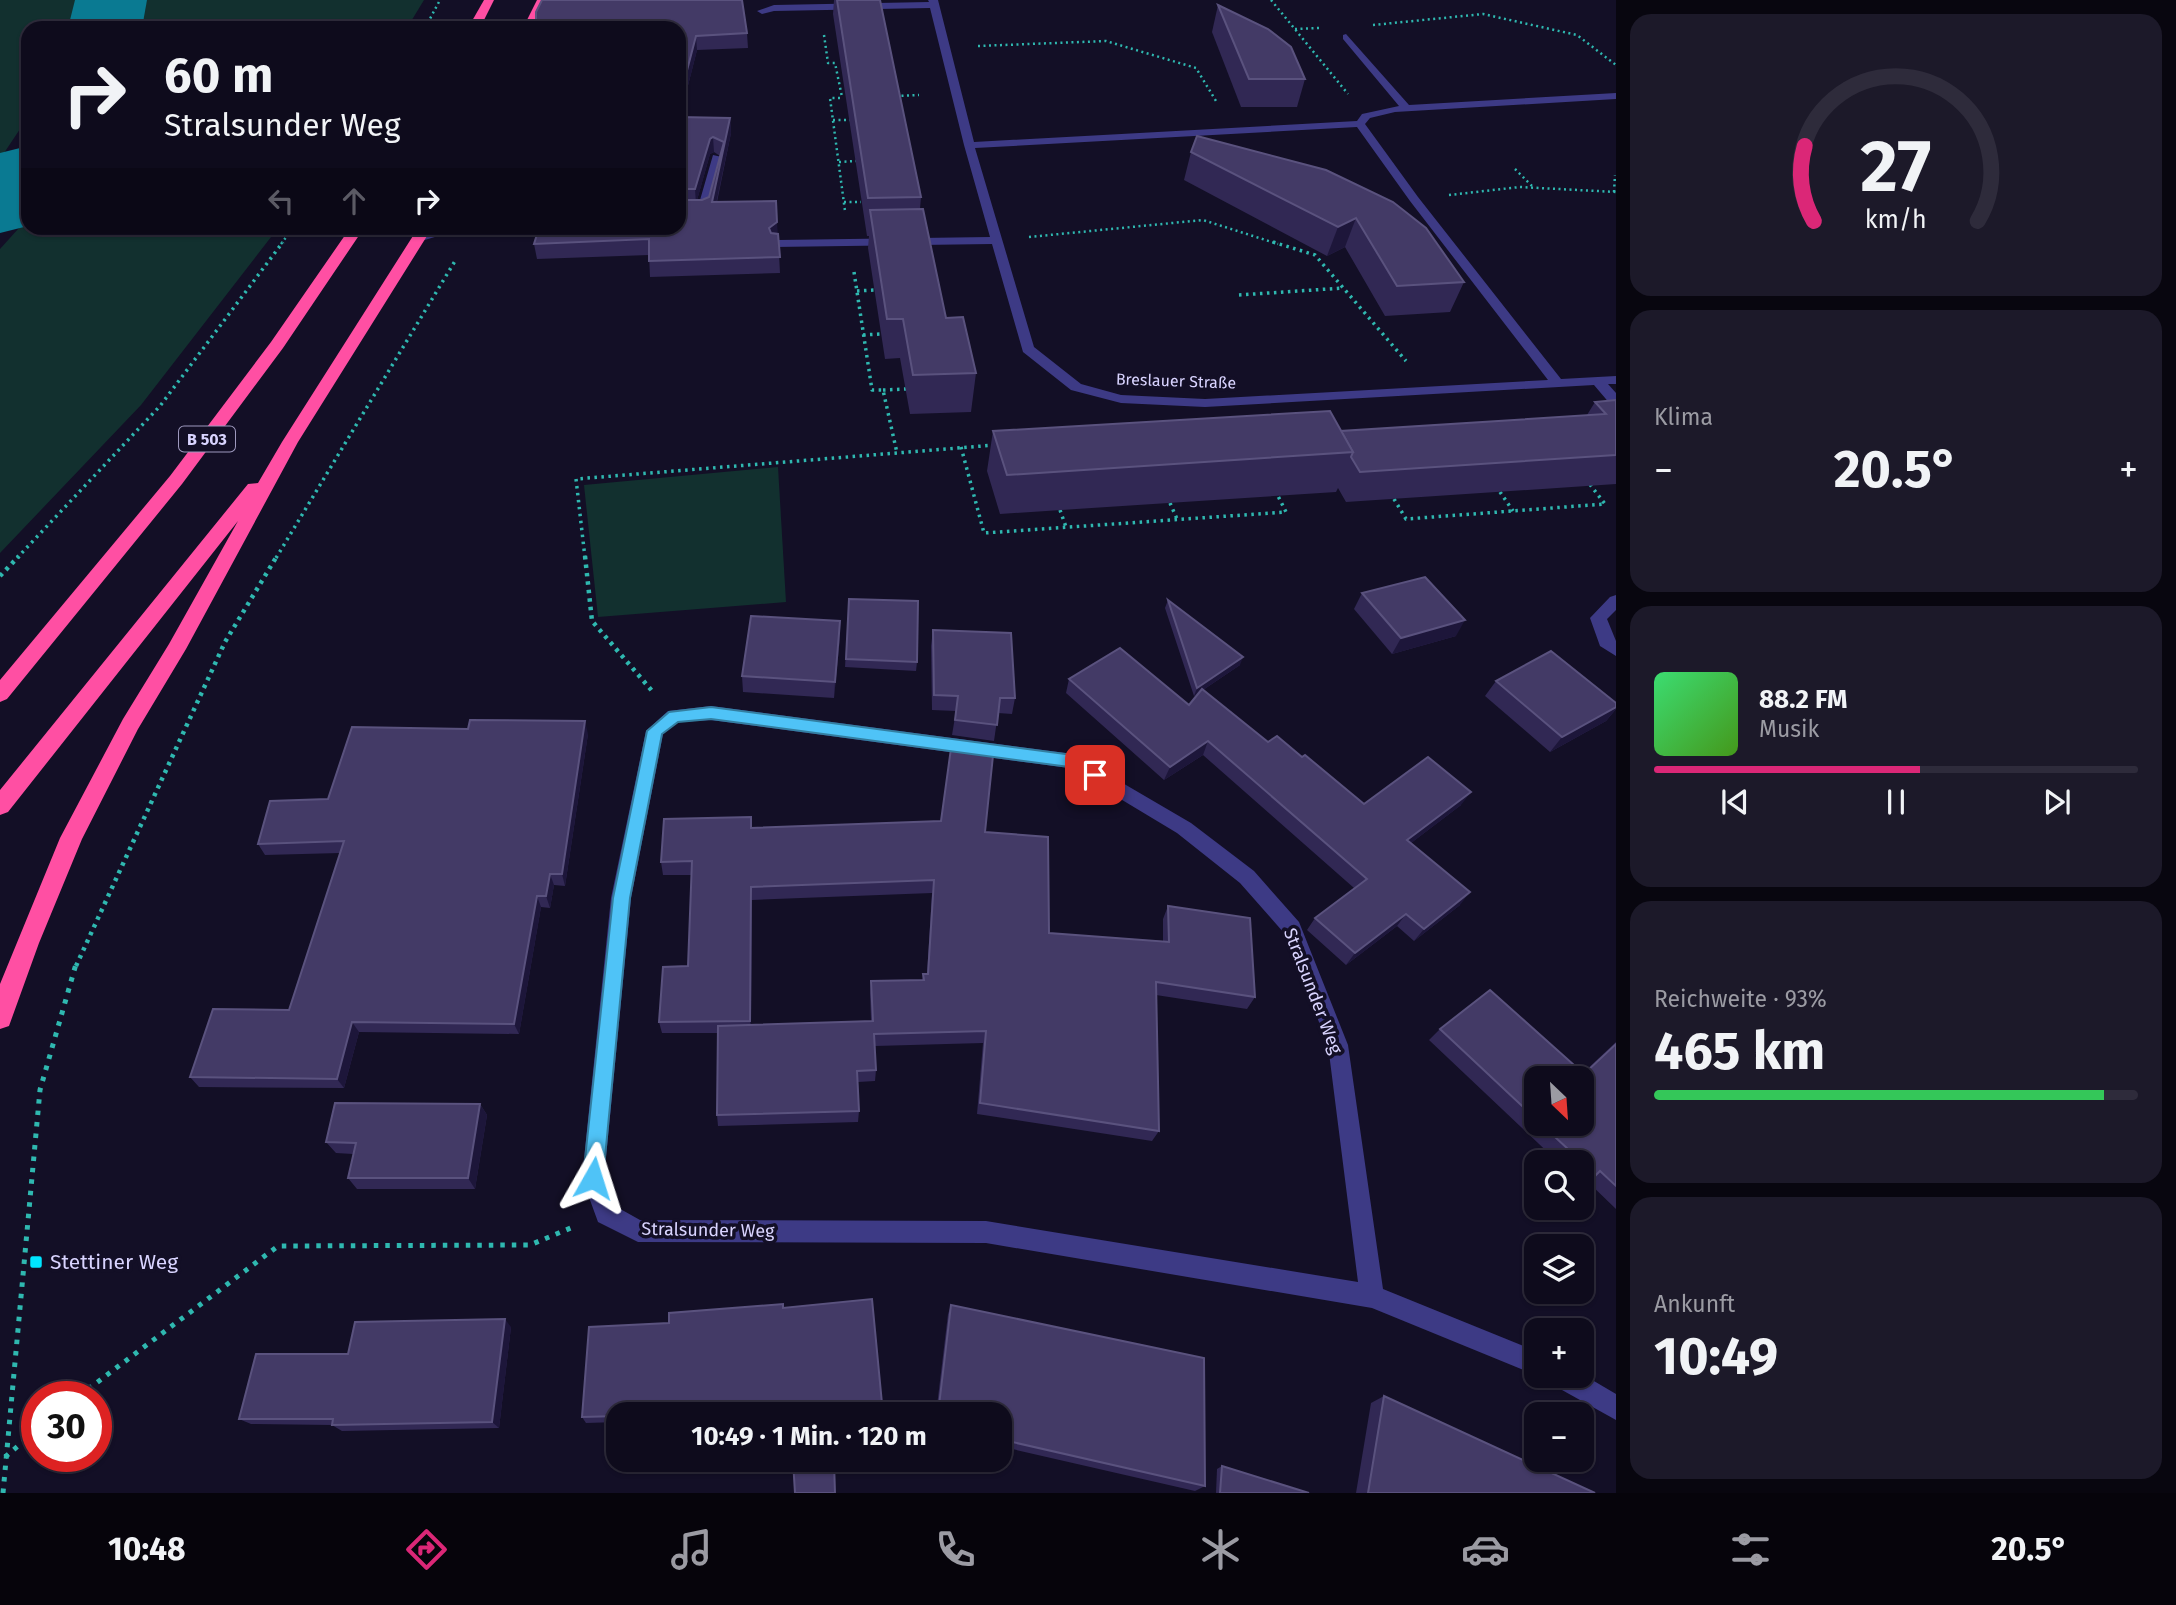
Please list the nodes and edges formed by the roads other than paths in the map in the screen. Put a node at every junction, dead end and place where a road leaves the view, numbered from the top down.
1 (489, 0) edge
2 (542, 0) edge
3 (934, 3) edge
4 (762, 11) dead end
5 (478, 21) edge
6 (532, 21) edge
7 (1346, 37) dead end
8 (1616, 96) edge
9 (1406, 108) junction
10 (1363, 120) junction
11 (969, 145) junction
12 (717, 157) edge
13 (686, 209) edge
14 (352, 235) edge
15 (420, 235) edge
16 (997, 240) junction
17 (778, 244) edge
18 (1616, 380) edge
19 (1598, 382) junction
20 (1558, 384) junction
21 (1616, 402) edge
22 (290, 442) junction
23 (1616, 601) edge
24 (1616, 650) edge
25 (0, 694) edge
26 (0, 806) edge
27 (0, 1018) edge
28 (1372, 1296) junction
29 (1524, 1358) edge
30 (1582, 1388) edge
31 (1616, 1408) edge

1 - 5 highway
2 - 6 highway
3 - 4 street
3 - 11 street, Breslauer Straße
7 - 9 street
8 - 9 street
9 - 10 street
10 - 11 street
10 - 20 street
11 - 16 street, Breslauer Straße
12 - 13 street
14 - 25 highway, B 503
15 - 22 highway
16 - 17 street
16 - 20 street, Breslauer Straße
18 - 19 street, Breslauer Straße
19 - 20 street, Breslauer Straße
19 - 21 street
22 - 26 highway
22 - 27 highway
23 - 24 street
28 - 28 street, Stralsunder Weg
28 - 29 street, Stralsunder Weg
30 - 31 street

